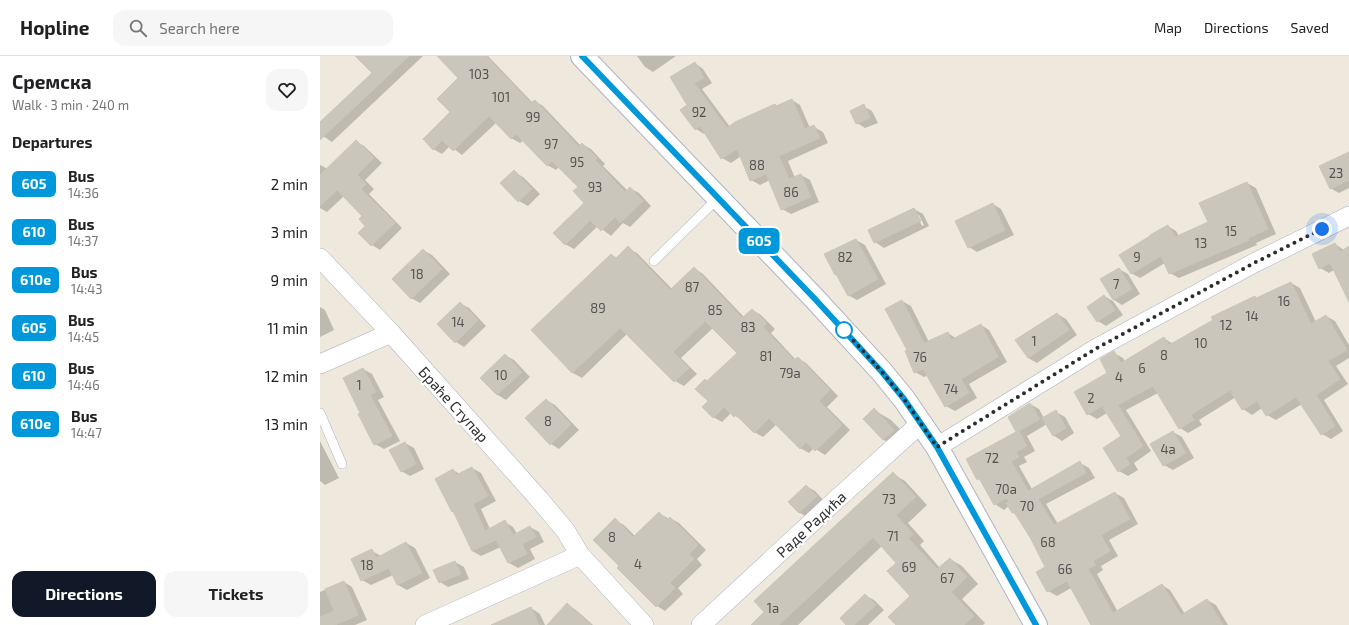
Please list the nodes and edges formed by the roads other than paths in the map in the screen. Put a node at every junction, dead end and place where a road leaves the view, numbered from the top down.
1 (582, 56) edge
2 (718, 198) junction
3 (1349, 216) edge
4 (320, 258) edge
5 (654, 261) dead end
6 (391, 333) junction
7 (320, 364) edge
8 (320, 413) edge
9 (921, 423) junction
10 (937, 447) junction
11 (342, 464) dead end
12 (580, 555) junction
13 (425, 625) edge
14 (644, 625) edge
15 (701, 625) edge
16 (1036, 625) edge

1 - 2 main road
2 - 5 lane
2 - 9 main road
3 - 10 street
4 - 6 street, Браће Ступар
6 - 7 street
6 - 12 street, Браће Ступар
8 - 11 lane
9 - 10 main road
9 - 15 street, Раде Радића
10 - 16 main road
12 - 13 street
12 - 14 street

